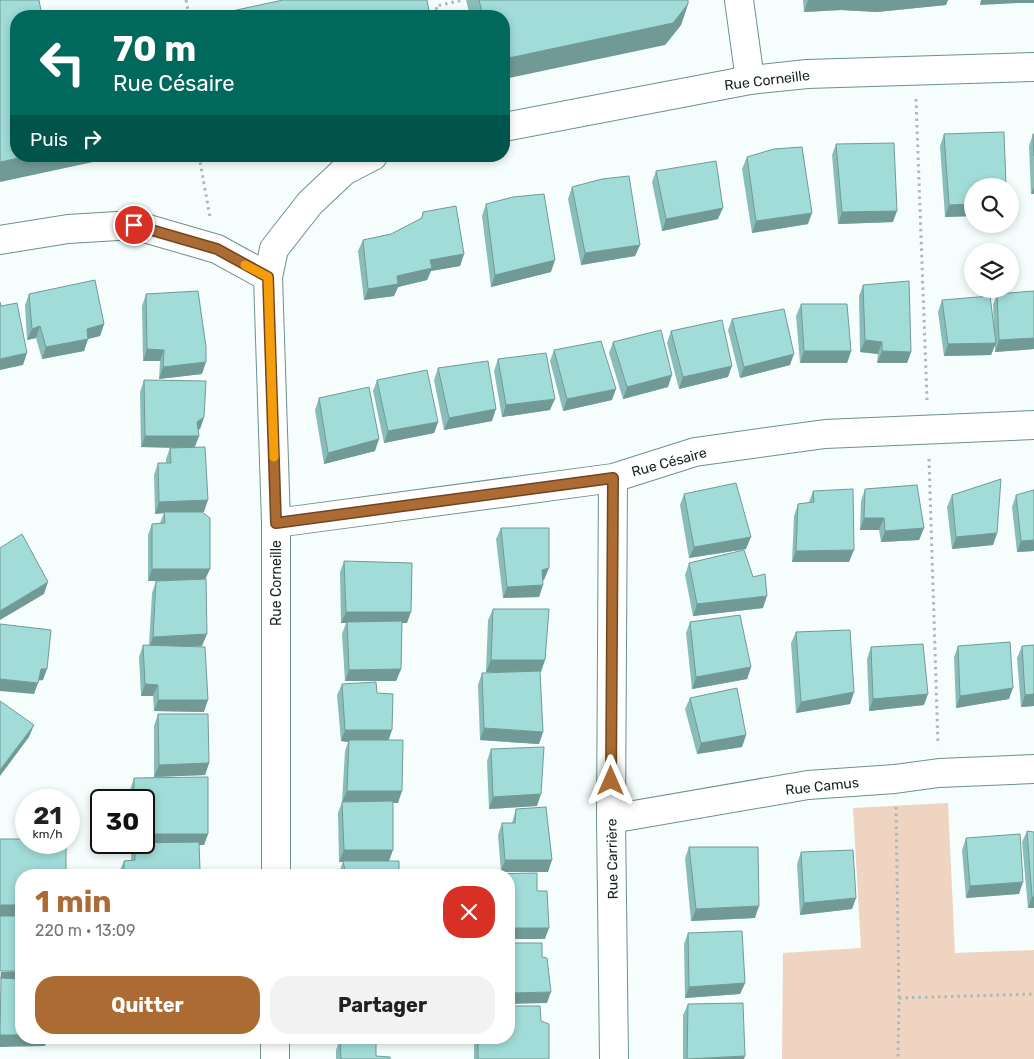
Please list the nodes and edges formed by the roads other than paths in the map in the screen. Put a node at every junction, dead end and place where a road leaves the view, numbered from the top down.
1 (739, 0) edge
2 (1034, 67) edge
3 (750, 80) junction
4 (510, 126) edge
5 (361, 162) edge
6 (0, 240) edge
7 (268, 277) junction
8 (1034, 425) edge
9 (613, 478) junction
10 (276, 523) junction
11 (1034, 769) edge
12 (611, 819) junction
13 (276, 869) edge
14 (275, 1044) edge
15 (275, 1059) edge
16 (614, 1059) edge

1 - 3 street
2 - 3 street, Rue Corneille
3 - 4 street, Rue Corneille
5 - 7 street, Rue Corneille
6 - 7 street
7 - 10 street, Rue Corneille
8 - 9 street, Rue Césaire
9 - 10 street, Rue Césaire
9 - 12 street, Rue Carrière
10 - 13 street, Rue Corneille
11 - 12 street, Rue Camus
12 - 16 street, Rue Carrière
14 - 15 street

